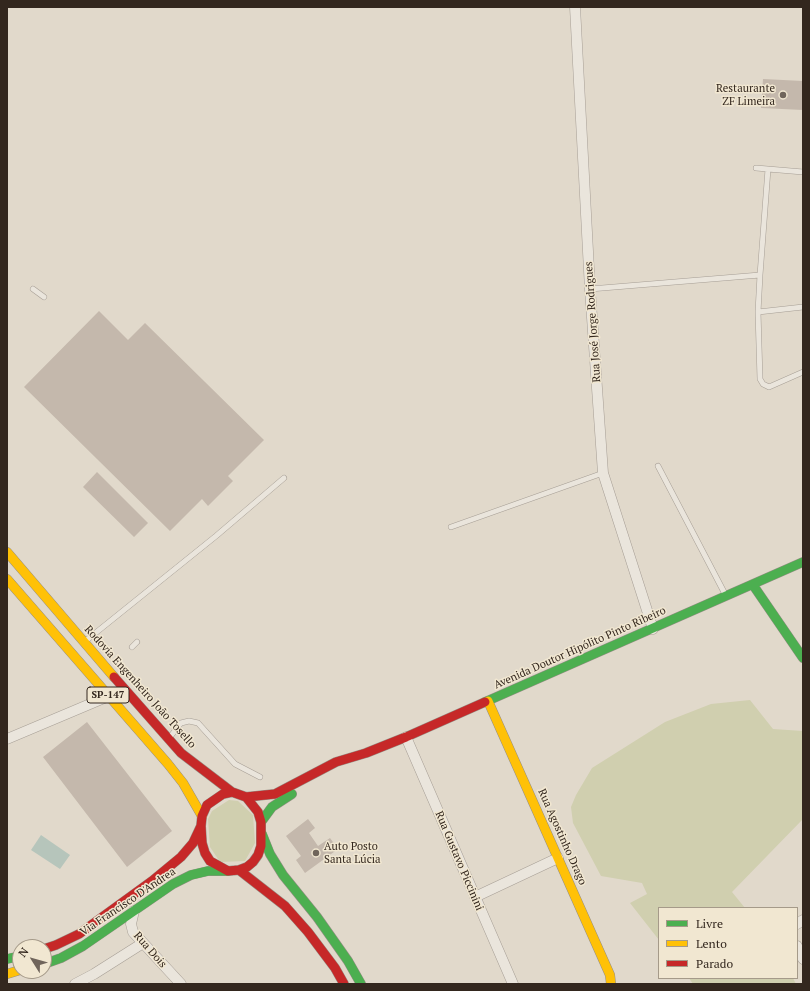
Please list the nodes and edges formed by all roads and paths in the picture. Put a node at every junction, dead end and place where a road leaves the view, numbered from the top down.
1 (574, 7) edge
2 (756, 168) dead end
3 (768, 169) junction
4 (803, 172) edge
5 (760, 275) junction
6 (33, 289) dead end
7 (590, 289) junction
8 (44, 297) dead end
9 (803, 307) edge
10 (758, 312) junction
11 (803, 372) edge
12 (658, 466) dead end
13 (603, 473) junction
14 (284, 478) dead end
15 (451, 527) dead end
16 (7, 552) edge
17 (803, 562) edge
18 (7, 579) edge
19 (753, 585) junction
20 (727, 597) junction
21 (653, 629) junction
22 (84, 642) junction
23 (137, 642) dead end
24 (132, 647) dead end
25 (803, 658) edge
26 (109, 696) junction
27 (488, 701) junction
28 (406, 737) junction
29 (7, 739) edge
30 (168, 739) junction
31 (366, 753) junction
32 (260, 776) dead end
33 (232, 792) junction
34 (246, 797) junction
35 (202, 816) junction
36 (201, 826) junction
37 (261, 827) junction
38 (558, 858) junction
39 (239, 870) junction
40 (228, 871) junction
41 (475, 897) junction
42 (134, 911) junction
43 (143, 943) junction
44 (52, 946) edge
45 (798, 948) edge
46 (803, 959) edge
47 (52, 961) edge
48 (75, 984) edge
49 (181, 984) edge
50 (344, 984) edge
51 (361, 984) edge
52 (513, 984) edge
53 (611, 984) edge

1 - 7 street, Rua José Jorge Rodrigues
2 - 3 lane
3 - 4 lane
3 - 5 lane
5 - 7 lane
5 - 10 lane
6 - 8 lane
7 - 13 street, Rua José Jorge Rodrigues
9 - 10 lane
10 - 11 lane
12 - 20 lane
13 - 15 lane
13 - 21 street, Rua José Jorge Rodrigues
14 - 22 lane
16 - 22 main road, Rodovia Engenheiro João Tosello / SP-147
17 - 19 main road, Avenida Doutor Hipólito Pinto Ribeiro
18 - 26 main road, SP-147
19 - 20 main road, Avenida Doutor Hipólito Pinto Ribeiro
19 - 25 main road
20 - 21 main road, Avenida Doutor Hipólito Pinto Ribeiro
21 - 27 main road, Avenida Doutor Hipólito Pinto Ribeiro
22 - 30 main road, Rodovia Engenheiro João Tosello / SP-147
23 - 24 lane
26 - 29 street
26 - 35 main road, SP-147
27 - 28 main road, Avenida Doutor Hipólito Pinto Ribeiro
27 - 38 main road, Rua Agostinho Drago
28 - 31 main road, Avenida Doutor Hipólito Pinto Ribeiro
28 - 41 street, Rua Gustavo Piccinini
30 - 32 lane
30 - 33 main road, Rodovia Engenheiro João Tosello / SP-147
31 - 34 main road, Avenida Doutor Hipólito Pinto Ribeiro
31 - 37 main road, Avenida Doutor Hipólito Pinto Ribeiro
33 - 34 main road
33 - 35 main road
34 - 37 main road
35 - 36 main road
36 - 40 main road
36 - 44 main road, Via Francisco D'Andrea
37 - 39 main road
37 - 51 main road
38 - 41 street
38 - 53 main road, Rua Agostinho Drago
39 - 40 main road
39 - 50 main road
40 - 42 main road, Via Francisco D'Andrea
41 - 52 street, Rua Gustavo Piccinini
42 - 43 street, Rua Dois
42 - 47 main road, Via Francisco D'Andrea
43 - 48 street
43 - 49 street, Rua Dois
45 - 46 street

